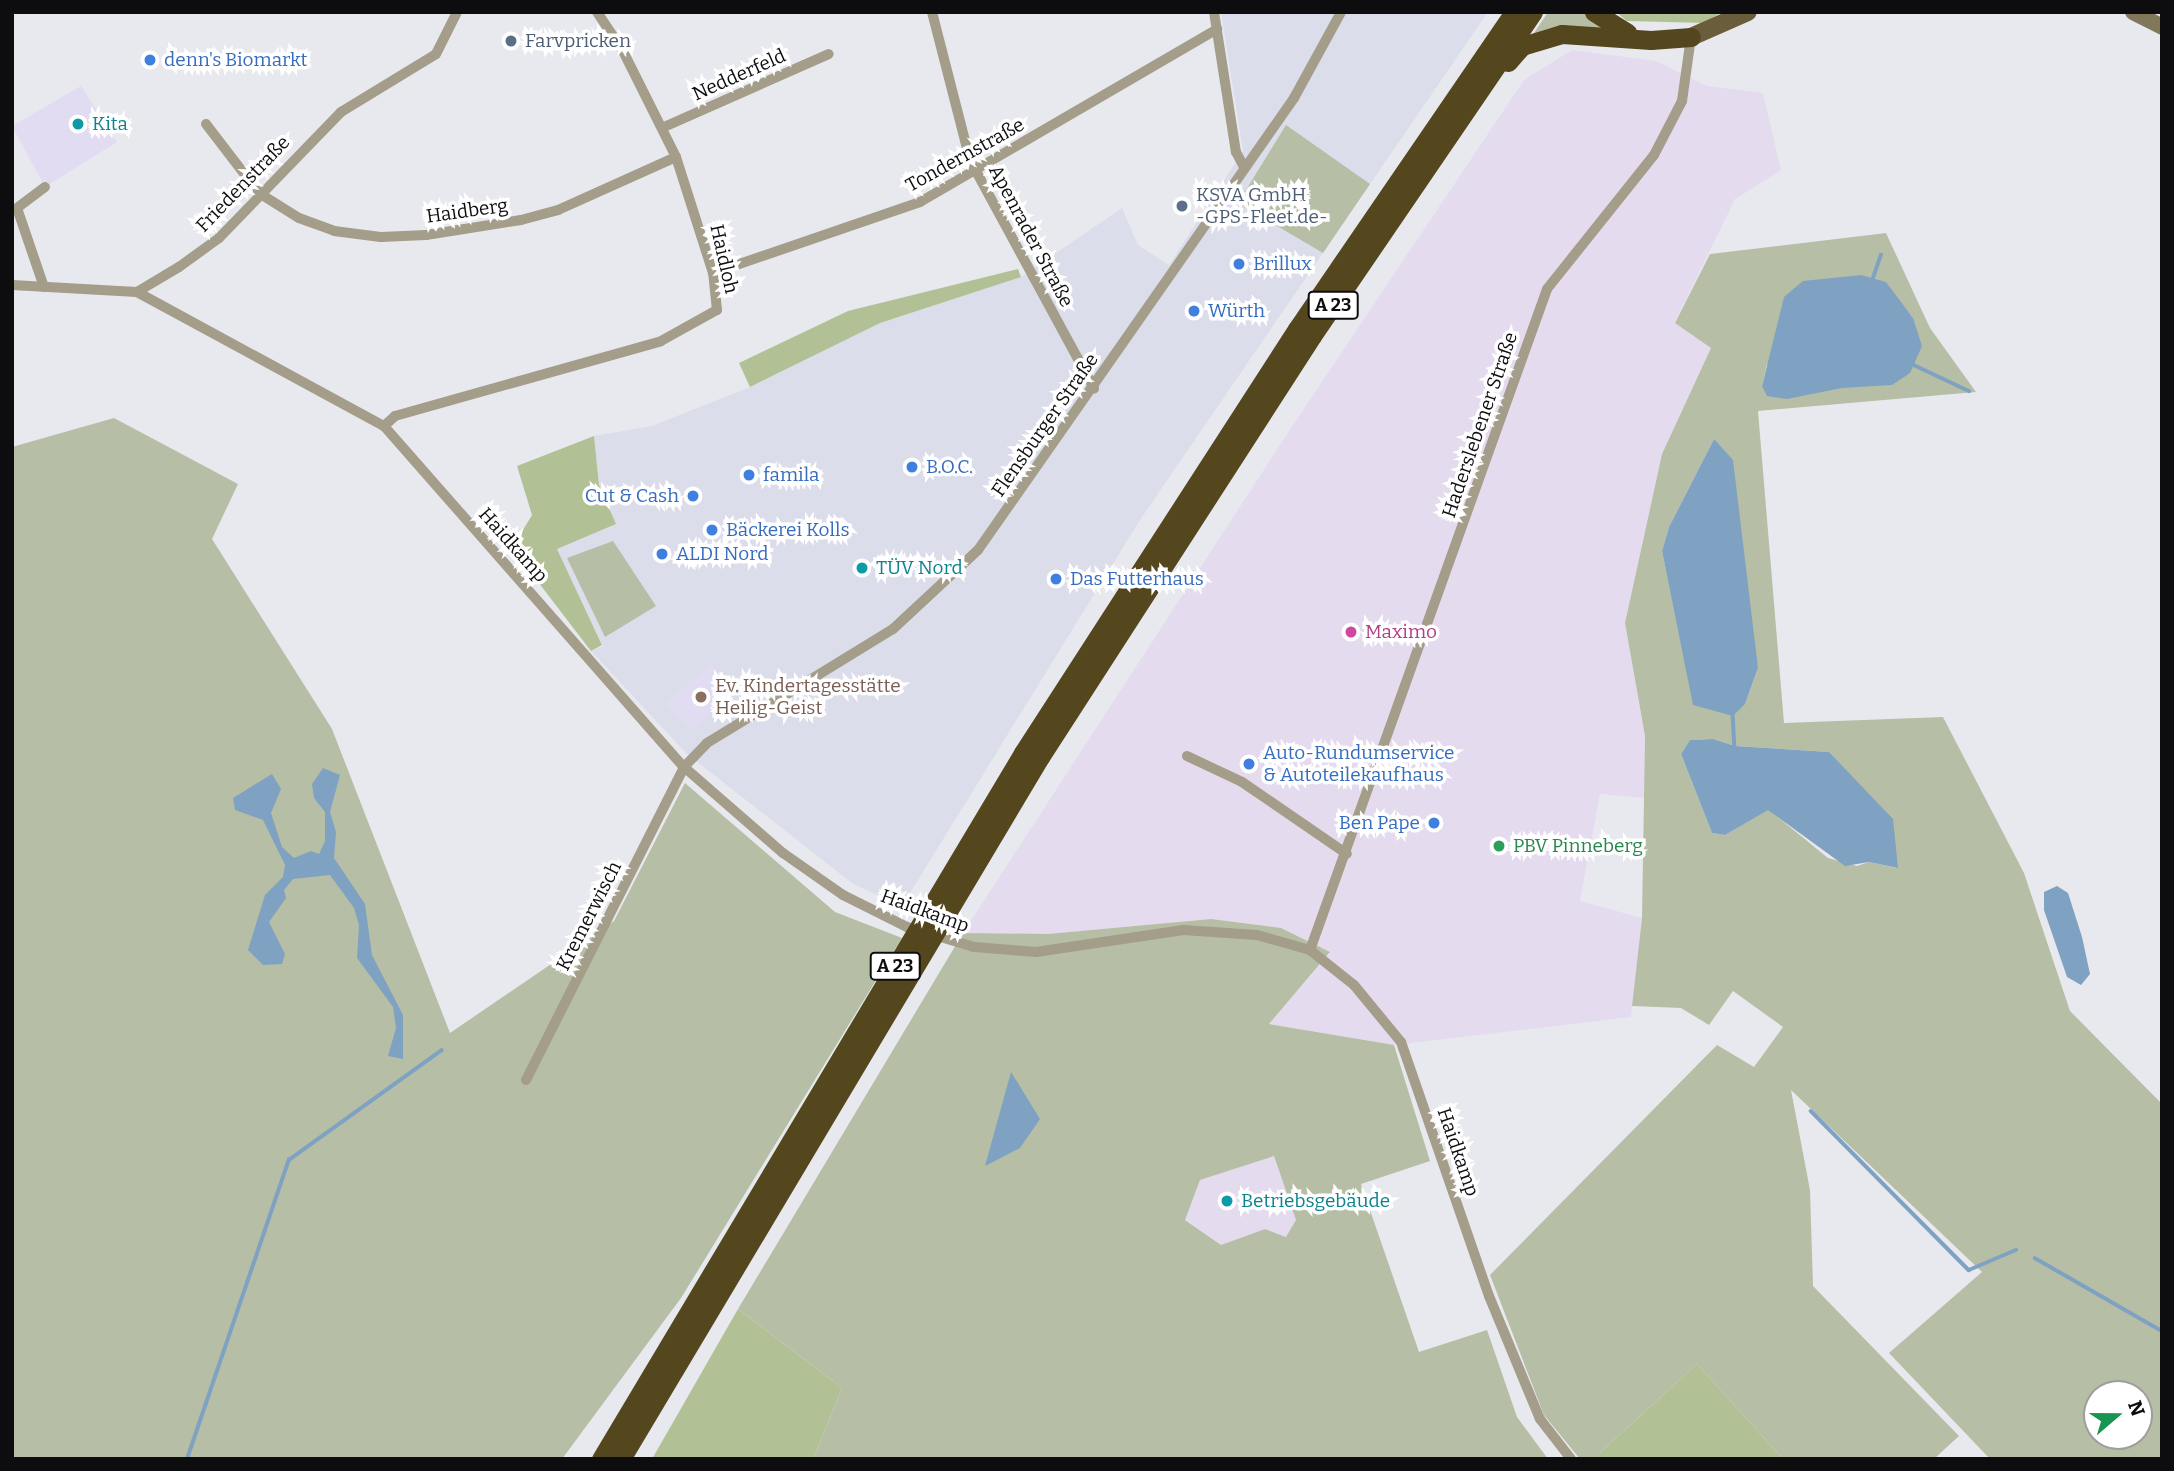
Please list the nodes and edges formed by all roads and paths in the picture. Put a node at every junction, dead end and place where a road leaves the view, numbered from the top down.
1 (457, 12) edge
2 (597, 12) edge
3 (932, 12) edge
4 (1214, 12) edge
5 (1341, 12) edge
6 (1514, 12) edge
7 (1533, 12) edge
8 (1594, 12) edge
9 (1748, 12) edge
10 (2133, 12) edge
11 (2162, 27) edge
12 (1217, 29) junction
13 (1691, 37) junction
14 (1637, 38) junction
15 (829, 54) dead end
16 (1465, 109) junction
17 (206, 124) dead end
18 (664, 127) junction
19 (676, 157) junction
20 (1244, 167) junction
21 (975, 171) junction
22 (45, 187) dead end
23 (259, 193) junction
24 (713, 273) junction
25 (12, 285) edge
26 (44, 287) junction
27 (137, 292) junction
28 (1094, 388) junction
29 (384, 426) junction
30 (1187, 756) dead end
31 (684, 767) junction
32 (1347, 854) junction
33 (1310, 950) junction
34 (526, 1080) dead end
35 (601, 1459) edge
36 (621, 1459) edge
37 (1570, 1459) edge

1 - 23 street, Friedenstraße
2 - 18 street, Haidloh
3 - 21 street, Apenrader Straße
4 - 12 street
5 - 20 street, Flensburger Straße
6 - 35 highway, A 23
7 - 16 highway, A 23
8 - 14 highway
9 - 13 main road
10 - 11 main road
12 - 20 street
12 - 21 street, Tondernstraße
13 - 14 highway
13 - 32 street, Haderslebener Straße
14 - 16 highway
15 - 18 street, Nedderfeld
16 - 36 highway, A 23
17 - 23 street
18 - 19 street, Haidloh
19 - 23 street, Haidberg
19 - 24 street, Haidloh
20 - 28 street, Flensburger Straße
21 - 24 street, Tondernstraße
21 - 28 street, Apenrader Straße
22 - 26 street
23 - 27 street, Friedenstraße
24 - 29 street, Haidloh
25 - 26 street
26 - 27 street
27 - 29 street, Haidkamp
28 - 31 street, Flensburger Straße
29 - 31 street, Haidkamp
30 - 32 street
31 - 33 street, Haidkamp
31 - 34 street, Kremerwisch
32 - 33 street, Haderslebener Straße
33 - 37 street, Haidkamp

